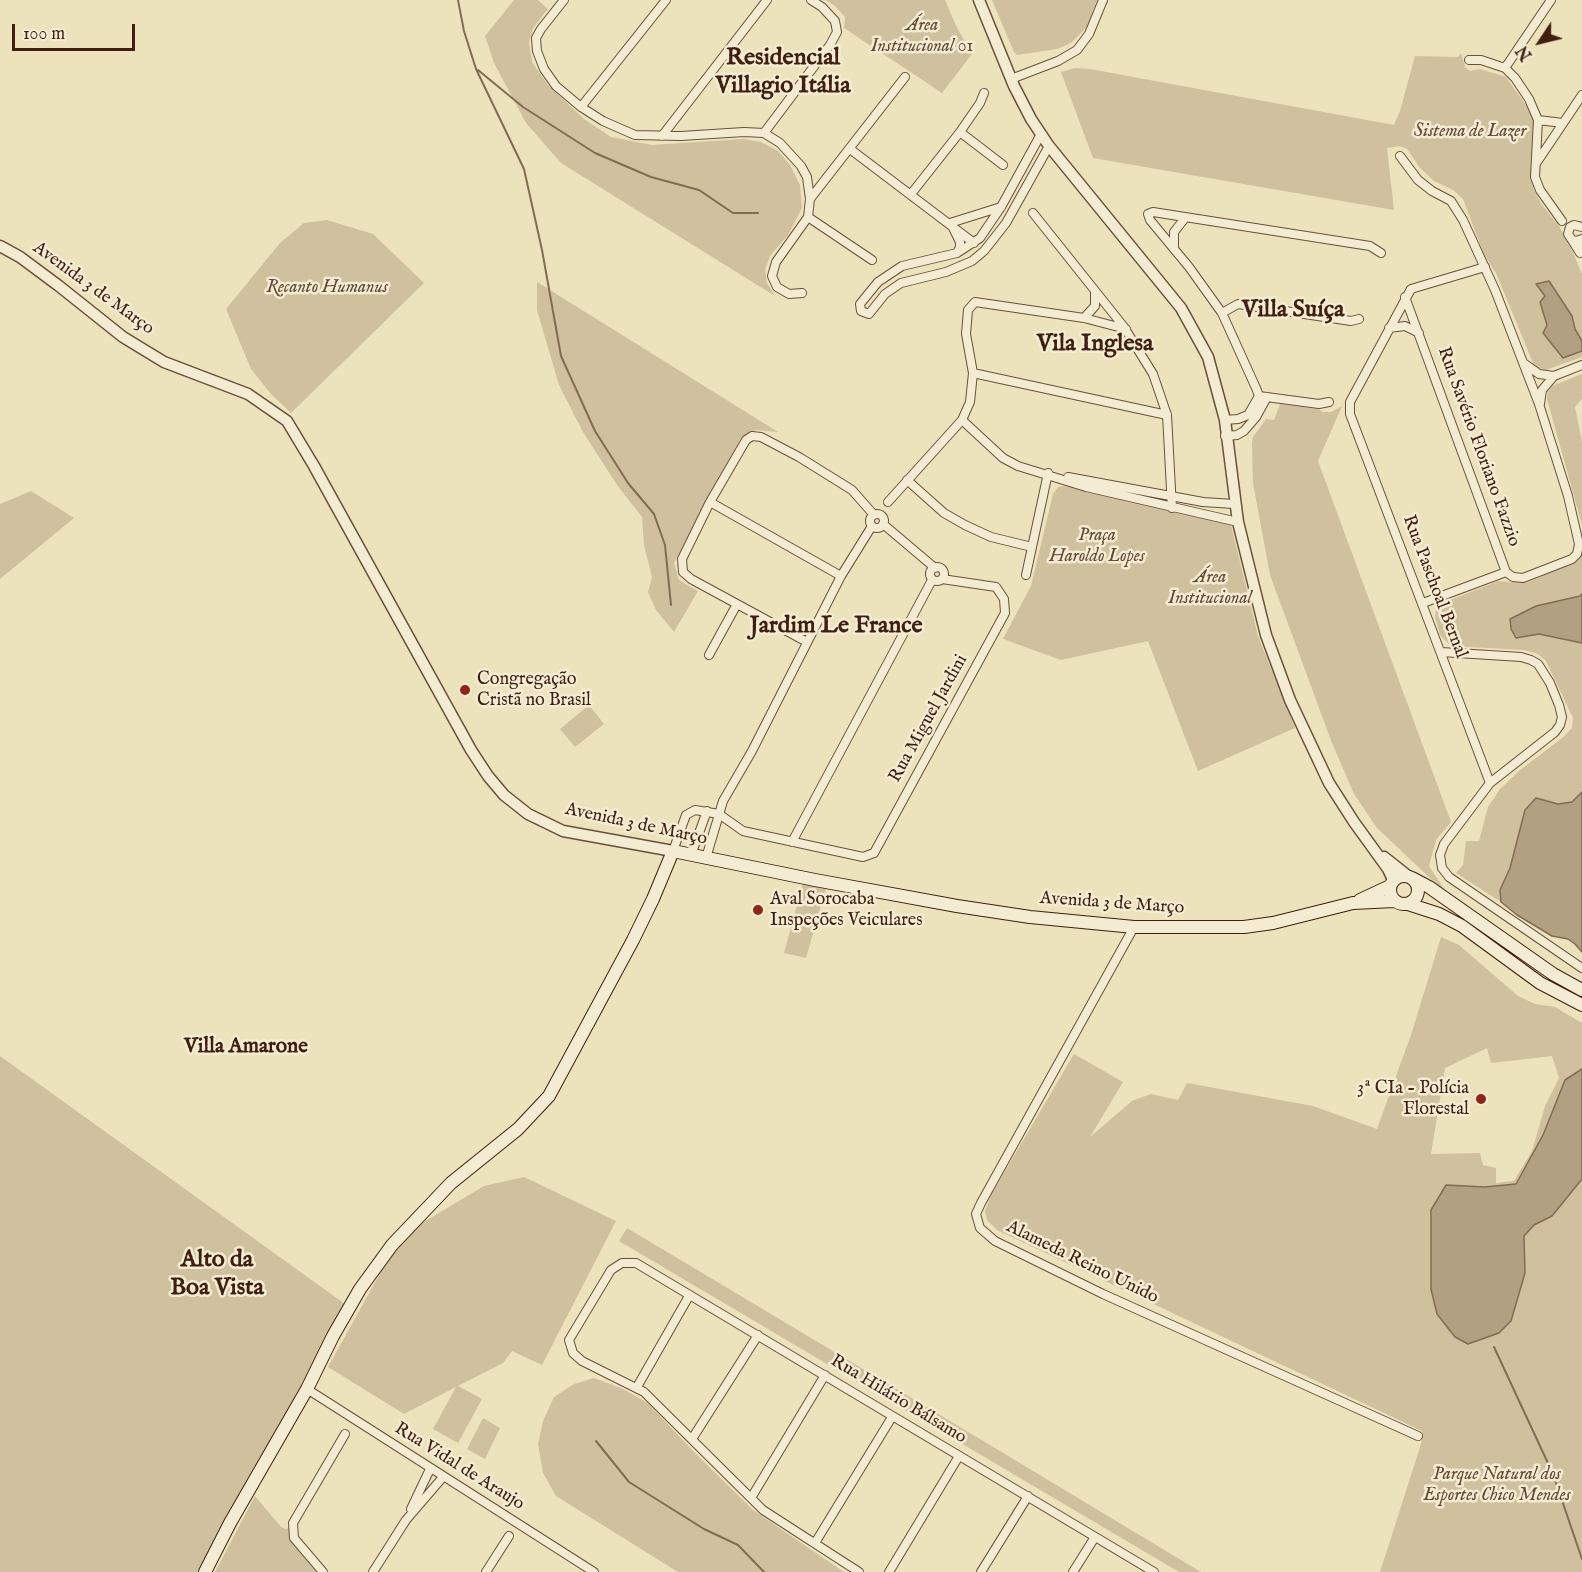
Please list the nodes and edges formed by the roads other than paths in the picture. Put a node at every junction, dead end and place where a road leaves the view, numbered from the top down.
1 (564, 0) edge
2 (666, 0) edge
3 (767, 0) edge
4 (811, 0) edge
5 (979, 0) edge
6 (1103, 0) edge
7 (1551, 0) edge
8 (1469, 60) dead end
9 (1505, 68) junction
10 (905, 77) dead end
11 (1011, 79) junction
12 (984, 93) dead end
13 (1582, 95) edge
14 (581, 107) junction
15 (1538, 120) junction
16 (1563, 123) junction
17 (960, 132) junction
18 (764, 133) junction
19 (1041, 134) junction
20 (662, 136) junction
21 (1049, 146) junction
22 (850, 149) junction
23 (1400, 156) dead end
24 (1004, 165) dead end
25 (1534, 165) junction
26 (828, 175) junction
27 (807, 177) junction
28 (911, 194) junction
29 (810, 199) junction
30 (1001, 207) junction
31 (1034, 213) dead end
32 (808, 217) junction
33 (1185, 218) junction
34 (1562, 221) junction
35 (950, 223) junction
36 (1579, 225) edge
37 (1570, 237) junction
38 (1582, 240) edge
39 (974, 243) junction
40 (0, 246) edge
41 (1174, 248) junction
42 (957, 253) junction
43 (1381, 253) dead end
44 (1581, 255) edge
45 (872, 260) dead end
46 (902, 266) junction
47 (1485, 267) junction
48 (919, 278) junction
49 (1095, 292) junction
50 (802, 293) dead end
51 (1405, 297) junction
52 (1222, 313) junction
53 (1084, 318) junction
54 (1359, 319) dead end
55 (1389, 328) junction
56 (1125, 329) junction
57 (1419, 333) junction
58 (1524, 363) junction
59 (1582, 365) edge
60 (973, 373) junction
61 (1554, 376) junction
62 (1263, 396) junction
63 (1329, 402) dead end
64 (1539, 404) junction
65 (1167, 415) junction
66 (962, 420) junction
67 (1225, 420) junction
68 (1226, 436) junction
69 (1048, 475) junction
70 (908, 480) junction
71 (1171, 497) junction
72 (710, 502) junction
73 (888, 502) dead end
74 (1234, 504) junction
75 (1172, 508) junction
76 (874, 515) junction
77 (1238, 522) junction
78 (883, 524) junction
79 (872, 526) junction
80 (1032, 547) junction
81 (935, 568) junction
82 (1506, 572) junction
83 (1026, 575) dead end
84 (842, 576) junction
85 (932, 579) junction
86 (942, 579) junction
87 (1424, 603) junction
88 (737, 604) junction
89 (807, 642) junction
90 (1441, 652) junction
91 (709, 655) dead end
92 (1490, 783) junction
93 (707, 811) junction
94 (719, 814) junction
95 (792, 842) junction
96 (1368, 843) junction
97 (673, 851) junction
98 (691, 855) junction
99 (706, 858) junction
100 (1410, 877) junction
101 (1391, 883) junction
102 (1394, 901) junction
103 (1353, 903) junction
104 (1408, 904) junction
105 (1134, 927) junction
106 (1582, 968) edge
107 (1582, 990) edge
108 (1582, 1005) edge
109 (689, 1296) junction
110 (758, 1335) junction
111 (825, 1375) junction
112 (637, 1387) junction
113 (307, 1389) junction
114 (892, 1417) junction
115 (345, 1434) dead end
116 (1418, 1436) dead end
117 (692, 1439) junction
118 (959, 1456) junction
119 (430, 1469) junction
120 (442, 1477) junction
121 (1028, 1496) junction
122 (751, 1498) junction
123 (406, 1520) junction
124 (509, 1536) dead end
125 (1095, 1537) junction
126 (815, 1543) junction
127 (205, 1572) edge
128 (323, 1572) edge
129 (373, 1572) edge
130 (486, 1572) edge
131 (594, 1572) edge
132 (859, 1572) edge
133 (889, 1572) edge
134 (981, 1572) edge
135 (1073, 1572) edge
136 (1154, 1572) edge

1 - 14 street
2 - 14 street
3 - 20 street
4 - 18 street
5 - 11 street
6 - 11 street
7 - 9 street
8 - 9 street
9 - 15 street
10 - 22 street
11 - 19 street
12 - 17 street
13 - 16 street
14 - 20 street
15 - 16 street
15 - 25 street
16 - 25 street
17 - 24 street
17 - 28 street
18 - 20 street
18 - 27 street
19 - 21 street
19 - 30 street
21 - 48 street
21 - 67 street
22 - 26 street
22 - 28 street
23 - 47 street
25 - 34 street
26 - 27 street
26 - 29 street
27 - 29 street
28 - 35 street
29 - 32 street
30 - 35 street
30 - 39 street
31 - 49 street
32 - 45 street
32 - 50 street
33 - 41 street
33 - 41 street
33 - 43 street
34 - 36 street
34 - 37 street
35 - 39 street
35 - 42 street
36 - 37 street
37 - 38 street
37 - 44 street
38 - 44 street
39 - 42 street
40 - 97 street, Avenida 3 de Março
41 - 52 street
42 - 46 street
46 - 48 street
46 - 48 street
47 - 51 street
47 - 58 street
49 - 53 street
49 - 56 street
51 - 55 street
51 - 57 street, Rua Savério Floriano Fazzio
52 - 54 street
52 - 62 street
53 - 56 street
53 - 60 street
55 - 57 street, Rua Savério Floriano Fazzio
55 - 87 street, Rua Paschoal Bernal
56 - 65 street
57 - 82 street, Rua Savério Floriano Fazzio
58 - 61 street
58 - 64 street
59 - 61 street
60 - 65 street
60 - 66 street
61 - 64 street
62 - 63 street
62 - 67 street
62 - 68 street
64 - 82 street
65 - 71 street
66 - 69 street
66 - 70 street
67 - 68 street
68 - 74 street
69 - 71 street
69 - 75 street
69 - 80 street
70 - 73 street
70 - 80 street
71 - 74 street
71 - 75 street
72 - 76 street
72 - 84 street
72 - 88 street
74 - 77 street
75 - 77 street
76 - 78 street
76 - 79 street
77 - 96 street
78 - 79 street
78 - 81 street
79 - 84 street
80 - 83 street
81 - 85 street
81 - 86 street
82 - 87 street
84 - 89 street
85 - 86 street
85 - 95 street
86 - 95 street, Rua Miguel Jardini
87 - 90 street, Rua Paschoal Bernal
88 - 89 street
88 - 91 street
89 - 94 street
90 - 92 street, Rua Paschoal Bernal
90 - 92 street
92 - 106 street
93 - 94 street
93 - 97 street
93 - 98 street
94 - 95 street
94 - 99 street
96 - 100 street
96 - 101 street
97 - 98 main road, Avenida 3 de Março
97 - 113 main road
98 - 99 main road, Avenida 3 de Março
99 - 105 main road, Avenida 3 de Março
100 - 101 main road
100 - 104 main road
100 - 107 main road
101 - 102 main road
101 - 103 main road, Avenida 3 de Março
102 - 103 main road, Avenida 3 de Março
102 - 104 main road
103 - 105 main road, Avenida 3 de Março
104 - 108 main road
105 - 116 street, Alameda Reino Unido
109 - 110 street, Rua Hilário Bálsamo
109 - 112 street
109 - 112 street, Rua Hilário Bálsamo
110 - 111 street, Rua Hilário Bálsamo
110 - 117 street
111 - 114 street, Rua Hilário Bálsamo
111 - 122 street
112 - 117 street
113 - 119 street, Rua Vidal de Araujo
113 - 127 main road
114 - 118 street, Rua Hilário Bálsamo
114 - 126 street
115 - 128 street
117 - 122 street
118 - 121 street, Rua Hilário Bálsamo
118 - 133 street
119 - 120 street, Rua Vidal de Araujo
119 - 123 street
120 - 123 street
120 - 131 street, Rua Vidal de Araujo
121 - 125 street, Rua Hilário Bálsamo
121 - 134 street
122 - 126 street
123 - 129 street
124 - 130 street
125 - 135 street
125 - 136 street, Rua Hilário Bálsamo
126 - 132 street

